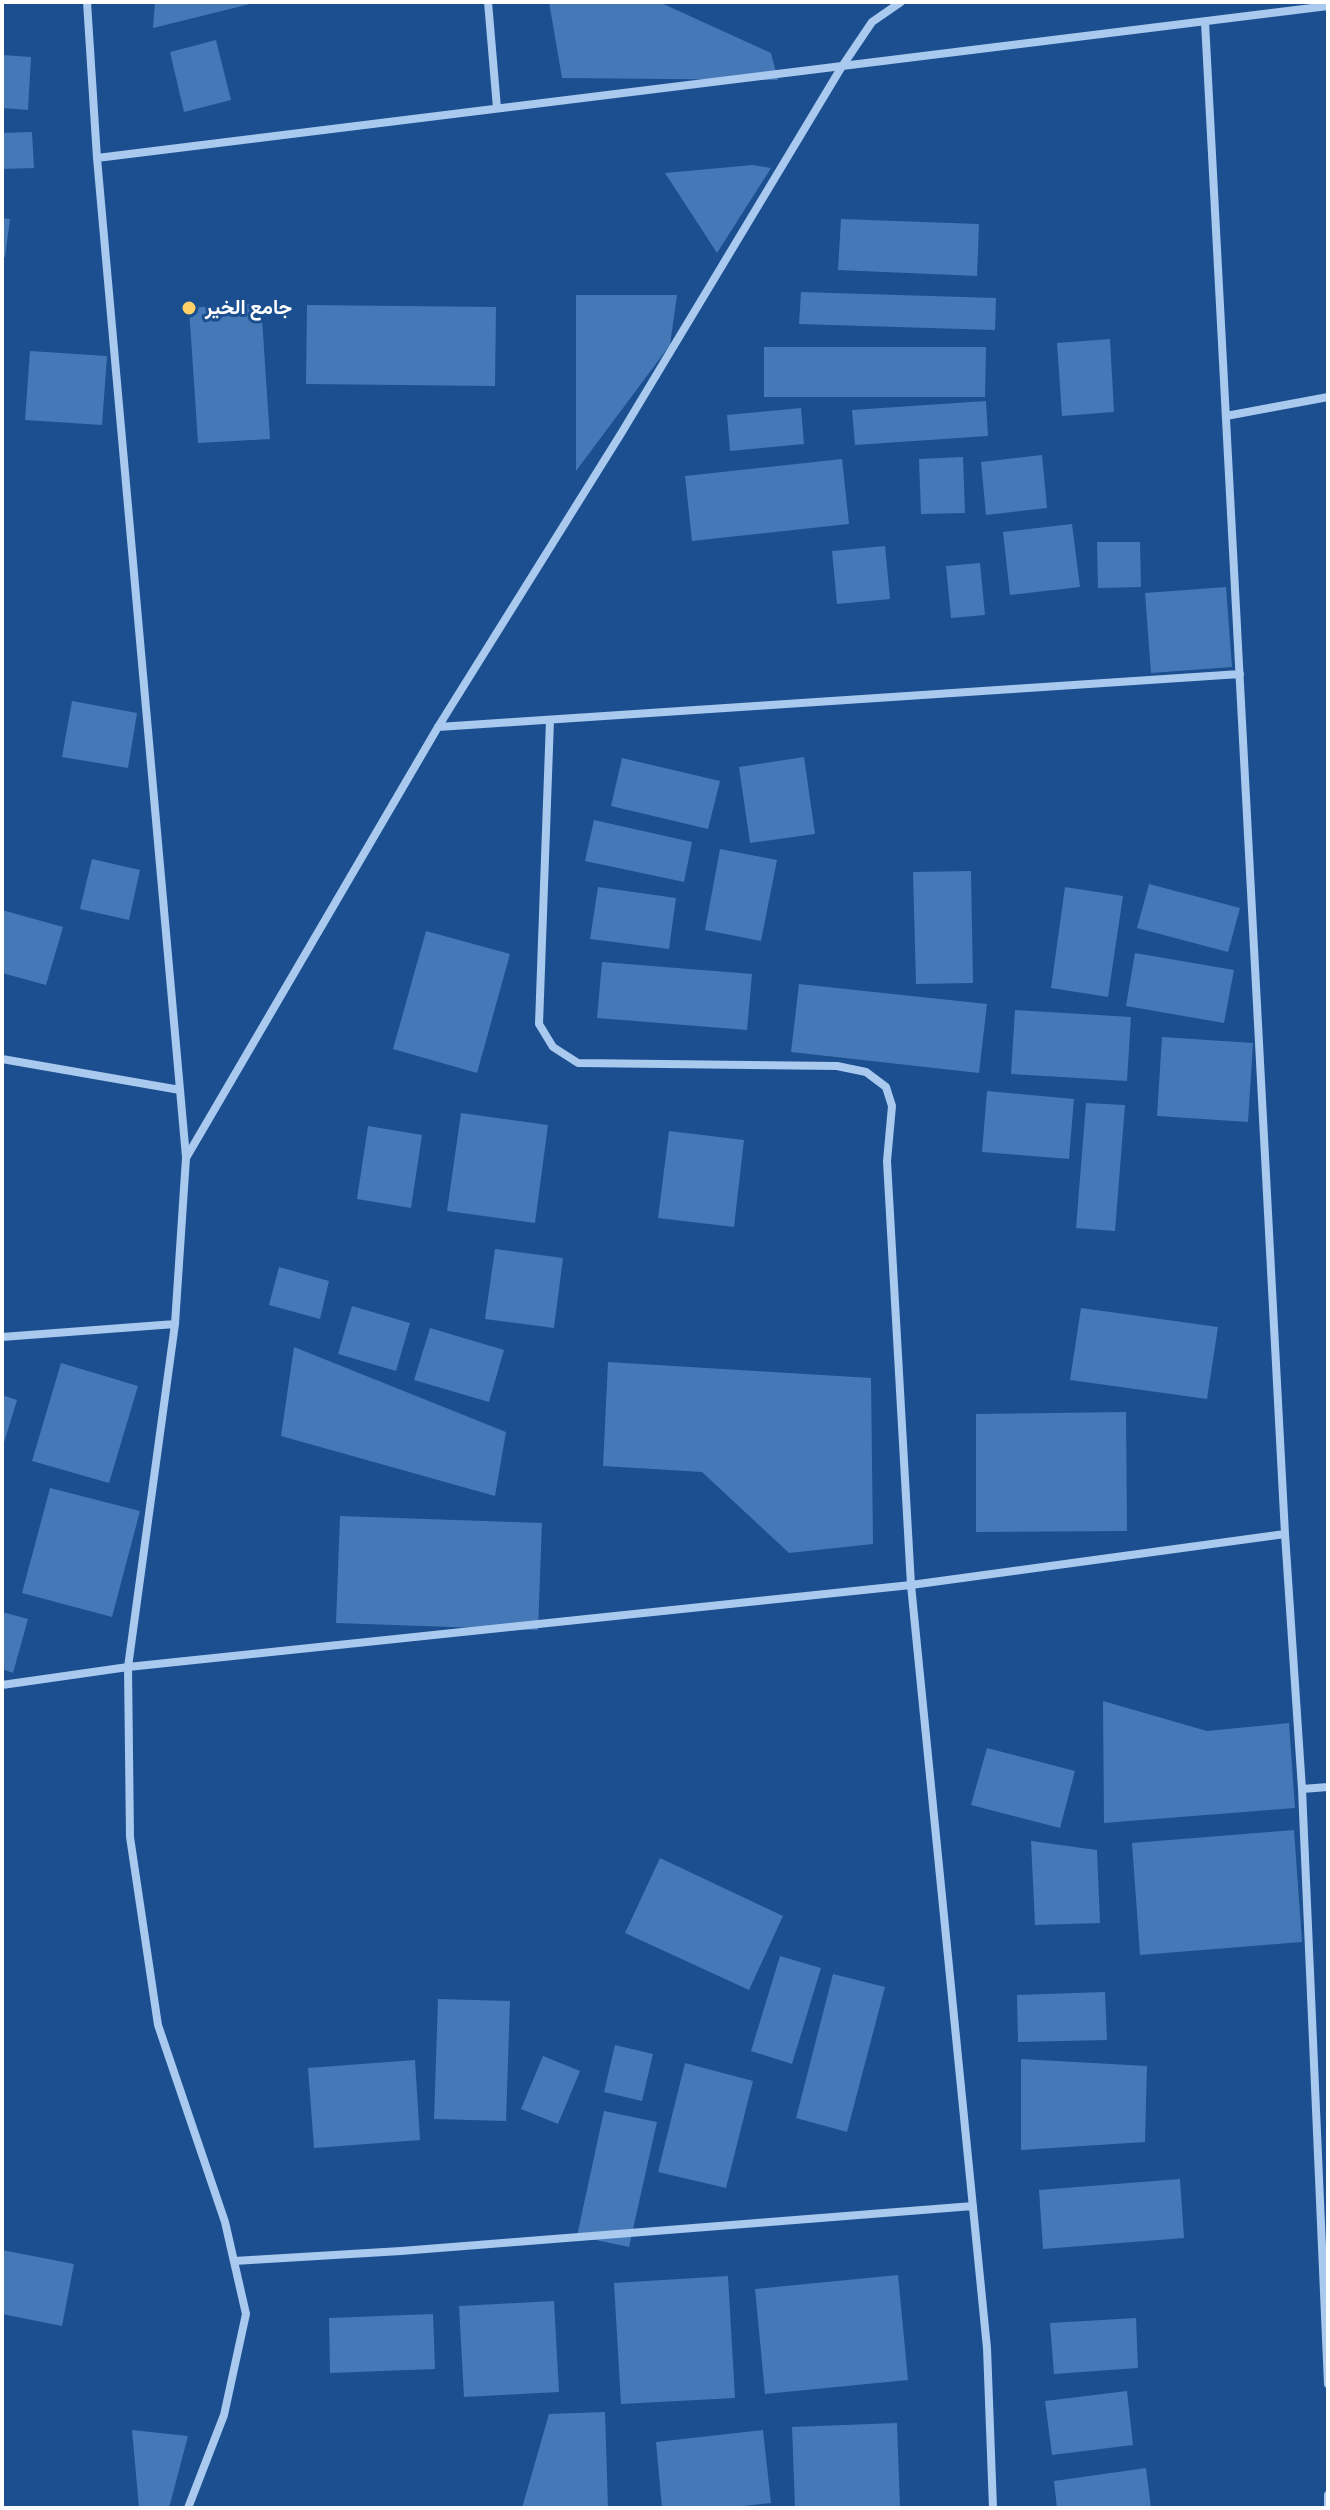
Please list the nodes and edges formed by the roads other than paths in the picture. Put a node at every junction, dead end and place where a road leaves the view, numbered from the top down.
1 (87, 2) edge
2 (488, 2) edge
3 (901, 2) edge
4 (1328, 6) edge
5 (1205, 22) junction
6 (841, 68) junction
7 (497, 108) junction
8 (97, 158) junction
9 (1328, 397) edge
10 (1226, 416) junction
11 (1240, 674) junction
12 (550, 720) junction
13 (438, 727) junction
14 (2, 1059) edge
15 (180, 1090) junction
16 (186, 1158) junction
17 (175, 1324) junction
18 (2, 1337) edge
19 (1285, 1534) junction
20 (911, 1585) junction
21 (128, 1667) junction
22 (2, 1685) edge
23 (1328, 1787) edge
24 (1302, 1789) junction
25 (973, 2206) junction
26 (234, 2261) junction
27 (1328, 2384) edge
28 (1328, 2495) edge
29 (188, 2508) edge
30 (993, 2508) edge
31 (1328, 2508) edge

1 - 8 street
2 - 7 street
3 - 6 street
4 - 5 street
5 - 6 street
5 - 10 street
6 - 7 street
6 - 13 street
7 - 8 street
8 - 15 street
9 - 10 street
10 - 11 street
11 - 12 street
11 - 19 street
12 - 13 street
12 - 20 street
13 - 16 street
14 - 15 street
15 - 16 street
16 - 17 street
17 - 18 street
17 - 21 street
19 - 20 street
19 - 24 street
20 - 21 street
20 - 25 street
21 - 22 street
21 - 26 street
23 - 24 street
24 - 27 street
25 - 26 street
25 - 30 street
26 - 29 street
28 - 31 street

